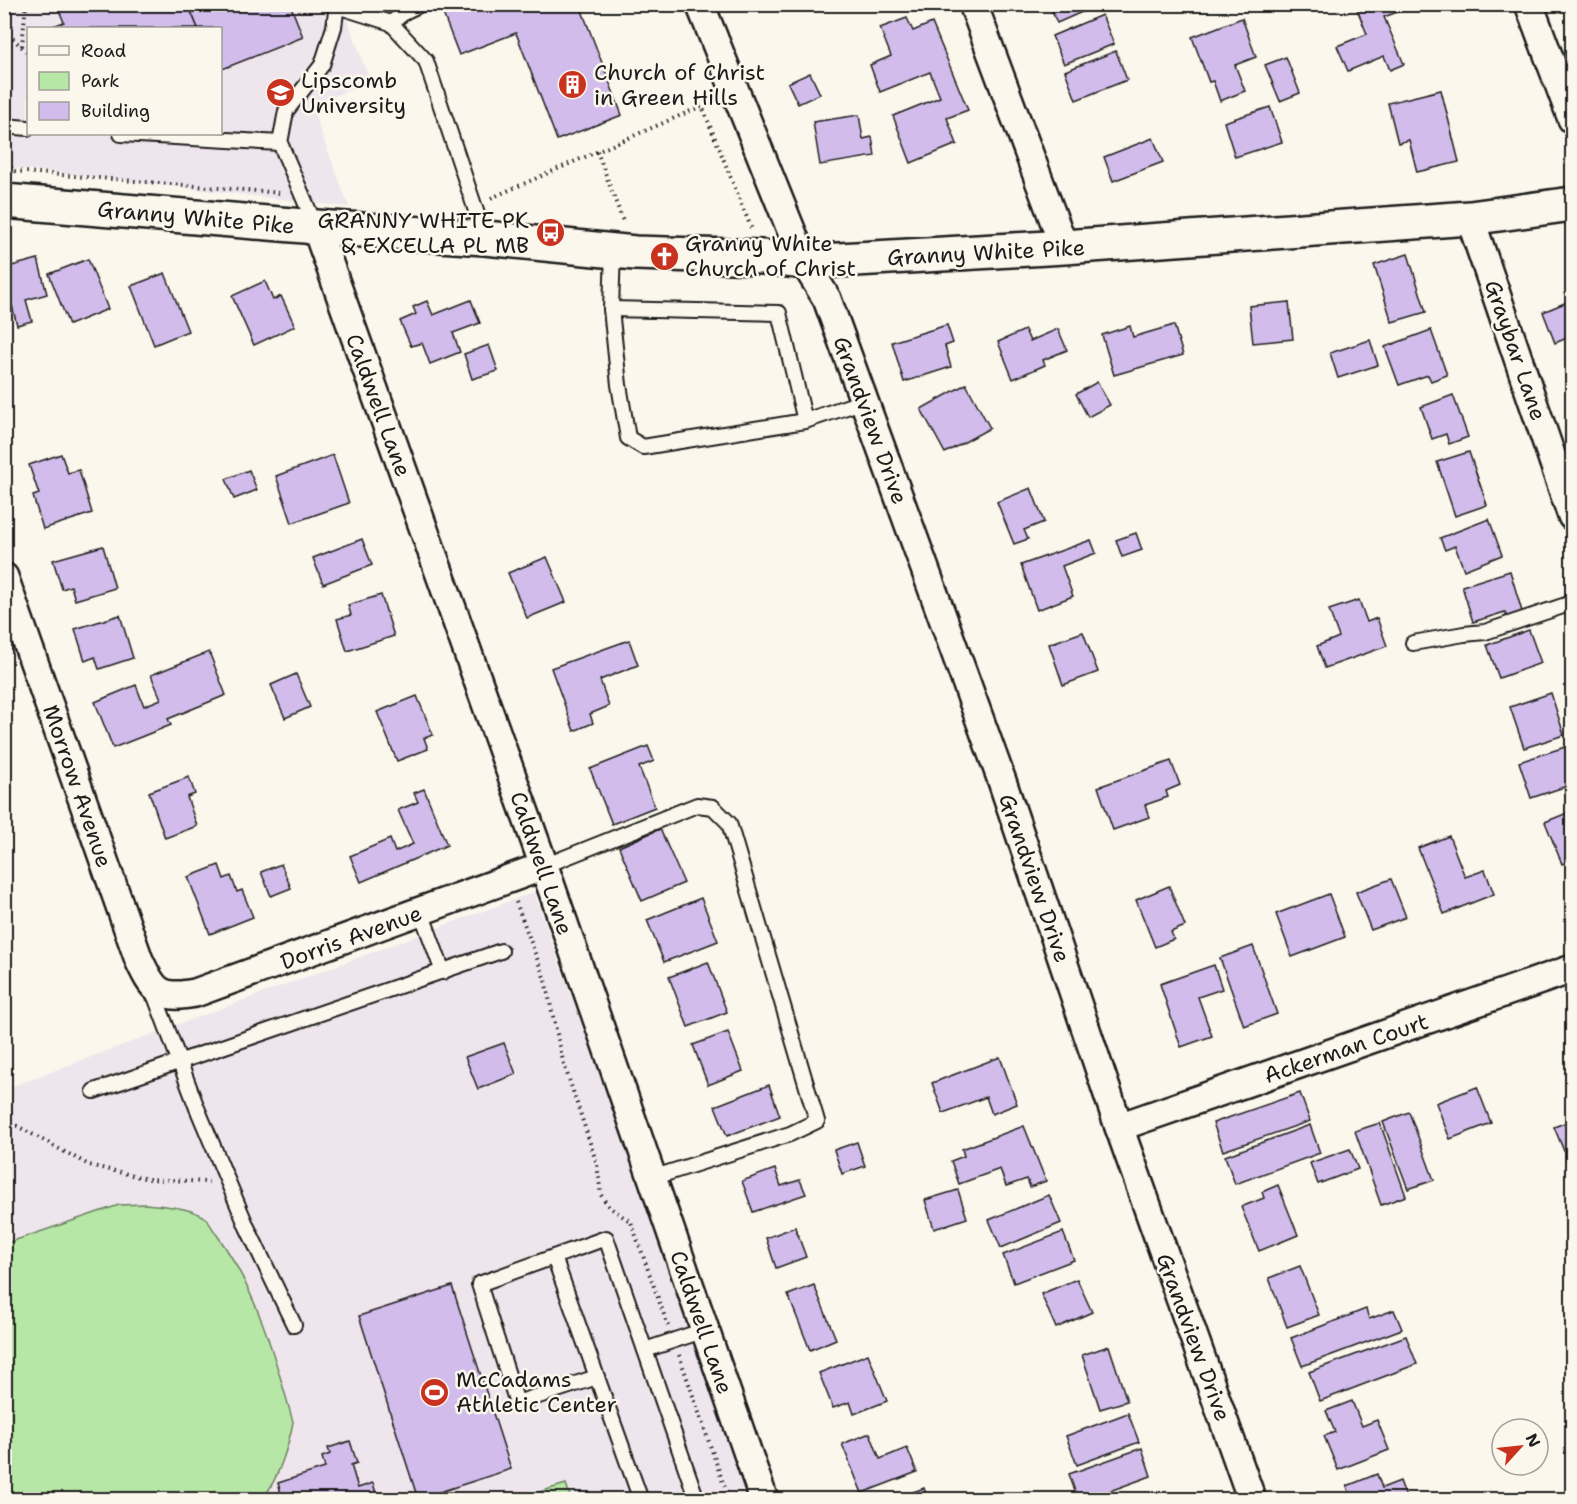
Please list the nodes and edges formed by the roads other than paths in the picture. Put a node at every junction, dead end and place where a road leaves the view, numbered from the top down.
1 (421, 4) edge
2 (700, 4) edge
3 (974, 4) edge
4 (1529, 4) edge
5 (338, 5) edge
6 (391, 23) junction
7 (1572, 119) edge
8 (5, 126) edge
9 (27, 128) edge
10 (139, 135) edge
11 (280, 143) junction
12 (4, 201) edge
13 (1572, 204) edge
14 (1470, 218) junction
15 (316, 227) junction
16 (485, 238) junction
17 (1064, 247) junction
18 (624, 252) junction
19 (804, 262) junction
20 (611, 309) junction
21 (864, 401) junction
22 (805, 421) junction
23 (1572, 516) edge
24 (4, 577) edge
25 (1572, 603) edge
26 (1413, 643) dead end
27 (543, 866) junction
28 (421, 912) junction
29 (501, 951) dead end
30 (1572, 969) edge
31 (443, 972) junction
32 (154, 988) junction
33 (180, 1062) junction
34 (94, 1091) dead end
35 (1119, 1127) junction
36 (652, 1178) junction
37 (554, 1257) junction
38 (294, 1325) dead end
39 (705, 1330) junction
40 (645, 1350) junction
41 (597, 1377) junction
42 (641, 1500) edge
43 (697, 1500) edge
44 (764, 1500) edge
45 (1252, 1500) edge

1 - 6 lane
2 - 19 street, Grandview Drive
3 - 17 street
4 - 7 street
5 - 6 lane
5 - 11 lane
6 - 16 lane
8 - 9 lane
10 - 11 lane
11 - 15 lane
12 - 15 main road, Granny White Pike
13 - 14 main road, Granny White Pike
14 - 17 main road, Granny White Pike
14 - 23 street, Graybar Lane
15 - 16 main road, Granny White Pike
15 - 27 street, Caldwell Lane
16 - 18 main road, Granny White Pike
17 - 19 main road, Granny White Pike
18 - 19 main road, Granny White Pike
18 - 20 lane
19 - 21 street, Grandview Drive
20 - 22 lane
20 - 22 lane
21 - 22 lane
21 - 35 street, Grandview Drive
24 - 32 street, Morrow Avenue
25 - 26 lane
27 - 28 street, Dorris Avenue
27 - 36 street, Caldwell Lane
27 - 36 lane
28 - 31 lane
28 - 32 street, Dorris Avenue
29 - 31 lane
30 - 35 street, Ackerman Court
31 - 33 lane
32 - 33 lane
33 - 34 lane
33 - 38 lane
35 - 45 street, Grandview Drive
36 - 39 street, Caldwell Lane
37 - 40 lane
37 - 41 lane
37 - 41 lane
39 - 40 lane
39 - 44 street, Caldwell Lane
40 - 43 lane
41 - 42 lane

